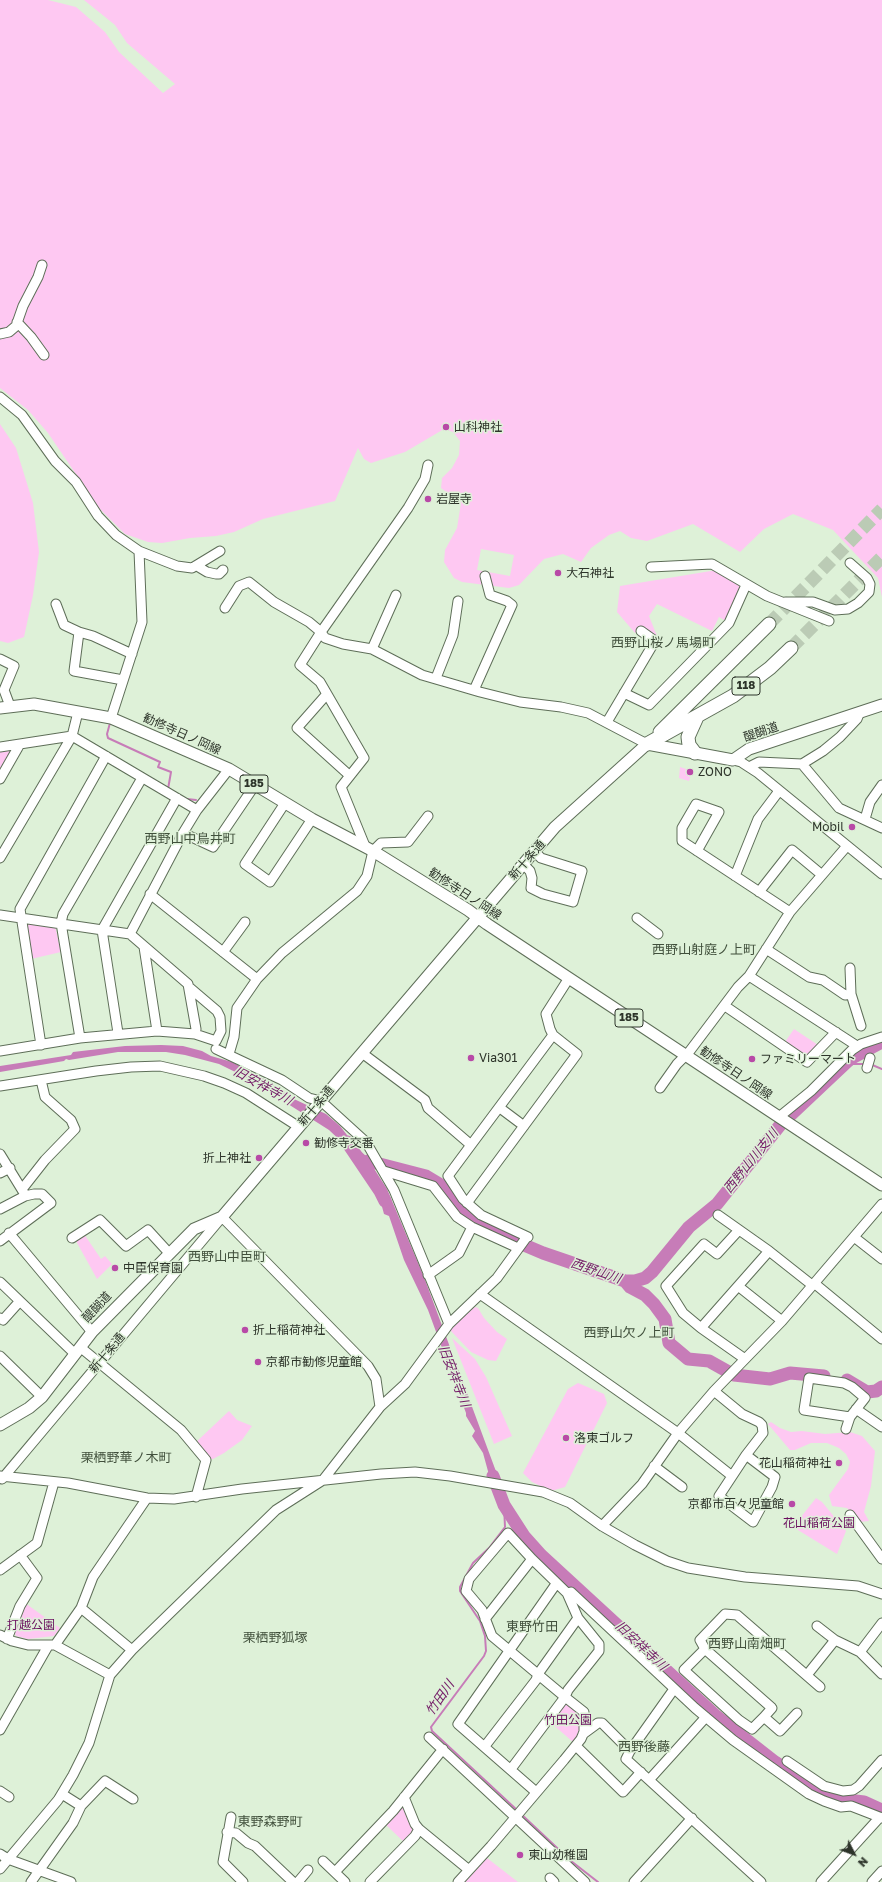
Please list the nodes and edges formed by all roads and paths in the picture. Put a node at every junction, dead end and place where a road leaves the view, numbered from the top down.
1 (42, 265) dead end
2 (17, 322) junction
3 (0, 334) edge
4 (44, 355) dead end
5 (0, 397) edge
6 (428, 465) dead end
7 (139, 551) junction
8 (220, 551) dead end
9 (850, 564) dead end
10 (197, 566) junction
11 (651, 567) dead end
12 (223, 570) dead end
13 (485, 576) dead end
14 (746, 585) junction
15 (396, 595) dead end
16 (458, 601) dead end
17 (783, 602) junction
18 (56, 604) dead end
19 (225, 608) dead end
20 (829, 621) dead end
21 (769, 624) tunnel mouth
22 (641, 631) dead end
23 (79, 632) junction
24 (321, 632) junction
25 (791, 648) tunnel mouth
26 (372, 649) junction
27 (132, 654) junction
28 (0, 659) edge
29 (436, 678) junction
30 (123, 680) junction
31 (3, 681) edge
32 (474, 690) junction
33 (624, 693) junction
34 (327, 694) junction
35 (882, 705) edge
36 (5, 707) edge
37 (78, 712) junction
38 (858, 714) junction
39 (697, 717) junction
40 (111, 718) junction
41 (607, 722) junction
42 (72, 736) junction
43 (20, 744) junction
44 (647, 744) junction
45 (0, 747) edge
46 (696, 753) junction
47 (106, 756) junction
48 (733, 760) junction
49 (802, 764) junction
50 (749, 767) junction
51 (229, 769) junction
52 (349, 775) junction
53 (142, 778) junction
54 (0, 779) edge
55 (255, 785) junction
56 (882, 785) edge
57 (779, 791) junction
58 (177, 798) junction
59 (285, 803) junction
60 (197, 810) junction
61 (428, 816) dead end
62 (312, 819) junction
63 (864, 819) junction
64 (882, 828) edge
65 (183, 832) junction
66 (847, 846) junction
67 (369, 849) junction
68 (534, 851) junction
69 (697, 851) junction
70 (0, 858) edge
71 (523, 864) junction
72 (882, 874) edge
73 (822, 875) junction
74 (735, 876) junction
75 (758, 892) junction
76 (150, 894) junction
77 (790, 912) junction
78 (0, 915) edge
79 (20, 917) junction
80 (477, 917) junction
81 (637, 918) dead end
82 (246, 922) dead end
83 (61, 923) junction
84 (102, 930) junction
85 (130, 934) junction
86 (658, 934) dead end
87 (144, 947) junction
88 (766, 949) junction
89 (223, 952) junction
90 (850, 968) dead end
91 (748, 976) junction
92 (569, 978) junction
93 (257, 979) junction
94 (190, 988) junction
95 (851, 994) junction
96 (724, 1006) junction
97 (861, 1026) dead end
98 (157, 1031) junction
99 (836, 1032) junction
100 (118, 1033) junction
101 (195, 1034) junction
102 (553, 1035) junction
103 (882, 1037) edge
104 (80, 1038) junction
105 (854, 1044) dead end
106 (41, 1045) junction
107 (0, 1048) edge
108 (216, 1049) dead end
109 (362, 1052) junction
110 (229, 1054) junction
111 (686, 1055) junction
112 (870, 1058) dead end
113 (867, 1068) dead end
114 (41, 1080) junction
115 (0, 1086) edge
116 (660, 1088) dead end
117 (319, 1103) junction
118 (500, 1108) junction
119 (783, 1120) junction
120 (302, 1123) junction
121 (524, 1126) junction
122 (472, 1145) junction
123 (0, 1154) edge
124 (10, 1168) junction
125 (384, 1171) junction
126 (0, 1173) edge
127 (882, 1185) edge
128 (24, 1192) junction
129 (467, 1203) junction
130 (882, 1204) edge
131 (0, 1209) edge
132 (718, 1215) dead end
133 (222, 1217) junction
134 (472, 1228) junction
135 (738, 1230) junction
136 (9, 1233) junction
137 (854, 1237) junction
138 (72, 1238) dead end
139 (0, 1241) edge
140 (519, 1247) junction
141 (769, 1250) junction
142 (169, 1253) junction
143 (882, 1259) edge
144 (428, 1275) junction
145 (0, 1282) edge
146 (814, 1284) junction
147 (738, 1286) junction
148 (480, 1294) junction
149 (20, 1301) junction
150 (0, 1318) edge
151 (782, 1321) junction
152 (447, 1327) junction
153 (701, 1328) junction
154 (92, 1332) junction
155 (882, 1339) edge
156 (77, 1350) junction
157 (0, 1356) edge
158 (745, 1359) junction
159 (98, 1364) junction
160 (714, 1391) junction
161 (42, 1397) junction
162 (380, 1407) junction
163 (856, 1410) junction
164 (850, 1417) junction
165 (0, 1425) edge
166 (882, 1427) edge
167 (846, 1429) dead end
168 (678, 1433) junction
169 (746, 1455) junction
170 (654, 1466) junction
171 (732, 1476) junction
172 (2, 1478) edge
173 (323, 1480) junction
174 (54, 1482) junction
175 (682, 1487) dead end
176 (196, 1497) junction
177 (147, 1498) junction
178 (850, 1515) dead end
179 (602, 1526) junction
180 (20, 1555) junction
181 (532, 1559) junction
182 (882, 1559) edge
183 (0, 1570) edge
184 (556, 1584) junction
185 (567, 1593) junction
186 (882, 1594) edge
187 (81, 1608) junction
188 (578, 1618) junction
189 (485, 1619) junction
190 (882, 1623) edge
191 (817, 1626) dead end
192 (3, 1637) edge
193 (835, 1640) junction
194 (52, 1645) junction
195 (705, 1649) junction
196 (132, 1650) junction
197 (510, 1651) junction
198 (860, 1652) junction
199 (538, 1674) junction
200 (806, 1674) junction
201 (882, 1674) edge
202 (110, 1676) junction
203 (820, 1687) dead end
204 (674, 1689) junction
205 (565, 1697) junction
206 (797, 1713) dead end
207 (706, 1717) junction
208 (764, 1717) junction
209 (0, 1730) edge
210 (583, 1734) junction
211 (429, 1737) dead end
212 (485, 1746) junction
213 (576, 1746) junction
214 (443, 1749) junction
215 (630, 1751) junction
216 (882, 1760) edge
217 (787, 1762) dead end
218 (510, 1769) junction
219 (641, 1772) junction
220 (649, 1780) junction
221 (0, 1791) edge
222 (536, 1792) junction
223 (62, 1794) junction
224 (8, 1797) dead end
225 (404, 1797) junction
226 (133, 1799) dead end
227 (852, 1799) junction
228 (82, 1806) junction
229 (516, 1815) junction
230 (231, 1816) dead end
231 (692, 1818) junction
232 (881, 1818) edge
233 (419, 1829) junction
234 (228, 1832) junction
235 (0, 1854) edge
236 (8, 1859) junction
237 (323, 1861) dead end
238 (0, 1869) edge
239 (308, 1870) dead end
240 (469, 1870) junction
241 (40, 1871) junction
242 (882, 1871) edge
243 (334, 1872) junction
244 (31, 1882) edge
245 (71, 1882) edge
246 (244, 1882) edge
247 (293, 1882) edge
248 (298, 1882) edge
249 (345, 1882) edge
250 (370, 1882) edge
251 (458, 1882) edge
252 (585, 1882) edge
253 (634, 1882) edge
254 (761, 1882) edge
255 (821, 1882) edge
256 (872, 1882) edge

1 - 2 street
2 - 3 street
2 - 4 street
5 - 7 street
6 - 24 street
7 - 10 street
7 - 27 street
8 - 10 street
9 - 17 street
10 - 12 street
11 - 14 street
13 - 32 street
14 - 17 street
14 - 33 street
15 - 26 street
16 - 29 street
17 - 20 street
18 - 23 street
19 - 24 street
21 - 44 highway, 118
22 - 33 street
23 - 27 street
23 - 30 street
24 - 26 street
24 - 34 street
25 - 39 highway, 118
26 - 29 street
27 - 30 street
28 - 31 street
29 - 32 street
30 - 40 street
31 - 36 street
32 - 41 street
33 - 41 street
34 - 52 street
34 - 52 street
35 - 38 main road, 醍醐道
36 - 37 main road, 勧修寺日ノ岡線 / 185
37 - 40 main road, 勧修寺日ノ岡線 / 185
37 - 42 street
38 - 48 main road, 醍醐道
38 - 49 street
39 - 44 highway, 118
39 - 46 highway
40 - 51 main road, 勧修寺日ノ岡線 / 185
41 - 44 street
42 - 43 street
42 - 47 street
42 - 70 street
43 - 45 street
43 - 54 street
44 - 46 main road
44 - 68 main road, 新十条通 / 118
46 - 48 main road
47 - 53 street
47 - 79 street
48 - 50 street
49 - 50 street
49 - 63 street
50 - 57 street
51 - 55 main road, 勧修寺日ノ岡線 / 185
51 - 60 street
52 - 67 street
53 - 58 street
53 - 83 street
55 - 59 main road, 勧修寺日ノ岡線 / 185
55 - 65 street
56 - 63 street
57 - 66 street
57 - 74 street
58 - 60 street
58 - 84 street
59 - 62 main road, 勧修寺日ノ岡線 / 185
59 - 62 street
60 - 65 street
61 - 67 street
62 - 67 main road, 勧修寺日ノ岡線 / 185
63 - 64 street
65 - 76 street
66 - 72 street
66 - 73 street
67 - 80 main road, 勧修寺日ノ岡線 / 185
67 - 93 street
68 - 71 main road, 新十条通 / 118
68 - 71 street
69 - 69 street
69 - 74 street
71 - 80 main road, 新十条通 / 118
73 - 75 street
73 - 77 street
74 - 75 street
75 - 77 street
76 - 85 street
76 - 89 street
77 - 88 street
78 - 79 street
79 - 83 street
79 - 106 street
80 - 92 main road, 勧修寺日ノ岡線 / 185
80 - 109 main road, 新十条通 / 118
81 - 86 street
82 - 89 street
83 - 84 street
83 - 104 street
84 - 85 street
84 - 100 street
85 - 87 street
87 - 94 street
87 - 98 street
88 - 91 street
88 - 95 street
89 - 93 street
90 - 95 street
91 - 96 street
91 - 99 street
92 - 102 street
92 - 111 main road, 勧修寺日ノ岡線 / 185
93 - 110 street
94 - 101 street
94 - 101 street
95 - 97 street
96 - 99 street
96 - 111 street
98 - 100 street
98 - 101 street
99 - 105 street
100 - 104 street
102 - 118 street
102 - 121 street
103 - 119 street
104 - 106 street
106 - 107 street
108 - 110 street
109 - 117 main road, 新十条通 / 118
109 - 122 street
110 - 117 street
111 - 116 street
111 - 119 main road, 勧修寺日ノ岡線 / 185
112 - 113 street
114 - 115 street
114 - 120 street
114 - 128 street
117 - 120 main road, 新十条通 / 118
117 - 125 street
118 - 121 street
118 - 122 street
119 - 127 main road, 勧修寺日ノ岡線 / 185
120 - 133 main road, 新十条通 / 118
121 - 129 street
122 - 129 street
123 - 124 street
124 - 126 street
124 - 128 street
125 - 134 street
125 - 144 street
128 - 131 street
128 - 136 street
129 - 140 street
130 - 137 street
132 - 135 street
133 - 142 main road, 醍醐道
133 - 159 street, 新十条通
133 - 162 street
134 - 140 street
134 - 144 street
135 - 141 street
135 - 153 street
136 - 139 street
136 - 154 street
137 - 143 street
137 - 146 street
138 - 142 street
140 - 148 street
141 - 146 street
141 - 147 street
142 - 154 main road, 醍醐道
144 - 152 street
145 - 149 street
146 - 151 street
146 - 155 street
147 - 151 street
147 - 153 street
148 - 152 street
148 - 168 street
149 - 150 street
149 - 156 street
151 - 158 street
152 - 162 street
153 - 158 street
154 - 156 main road, 醍醐道
156 - 159 street
156 - 161 main road, 醍醐道
157 - 161 street
158 - 160 street
159 - 172 street, 新十条通
159 - 176 street
160 - 168 street
160 - 169 street
161 - 165 main road, 醍醐道
162 - 173 street
163 - 164 street
163 - 164 street
163 - 166 street
164 - 167 street
168 - 170 street
168 - 171 street
169 - 171 street
169 - 171 street
170 - 175 street
170 - 179 street
172 - 174 street
173 - 176 street
173 - 179 street
173 - 196 street
174 - 177 street
174 - 180 street
176 - 177 street
177 - 187 street
178 - 182 street
179 - 186 street
180 - 183 street
180 - 192 street
181 - 184 street
181 - 189 street
181 - 189 street
184 - 185 street
184 - 197 street
185 - 188 street
185 - 204 street
187 - 194 street
187 - 196 street
188 - 199 street
188 - 205 street
189 - 197 street
190 - 198 street
191 - 193 street
192 - 194 street
193 - 198 street
193 - 200 street
194 - 202 street
194 - 209 street
195 - 200 street
195 - 208 street
195 - 208 street
196 - 202 street
197 - 199 street
197 - 212 street
198 - 201 street
199 - 205 street
199 - 212 street
200 - 203 street
202 - 223 street
204 - 207 street
204 - 215 street
205 - 210 street
205 - 218 street
206 - 208 street
207 - 220 street
207 - 227 street
210 - 213 street
210 - 215 street
211 - 214 street
212 - 218 street
213 - 219 street
213 - 222 street
214 - 225 street
214 - 229 street
215 - 219 street
216 - 227 street
217 - 227 street
218 - 222 street
219 - 220 street
220 - 231 street
221 - 224 street
222 - 229 street
223 - 228 street
223 - 236 street
225 - 233 street
225 - 243 street
226 - 228 street
227 - 232 street
228 - 241 street
229 - 240 street
229 - 252 street
230 - 234 street
231 - 253 street
231 - 254 street
232 - 255 street
233 - 240 street
233 - 250 street
234 - 246 street
234 - 247 street
235 - 236 street
236 - 238 street
236 - 241 street
237 - 243 street
239 - 248 street
240 - 251 street
241 - 244 street
241 - 245 street
242 - 256 street
243 - 249 street

